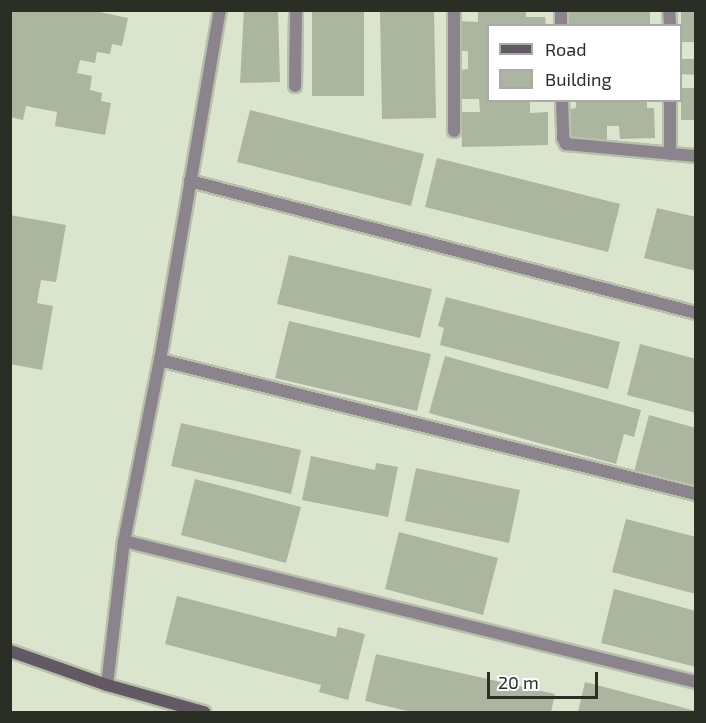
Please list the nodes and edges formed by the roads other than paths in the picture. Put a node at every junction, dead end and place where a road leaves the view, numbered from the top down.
1 (219, 10) edge
2 (296, 10) edge
3 (453, 10) edge
4 (295, 86) dead end
5 (562, 102) edge
6 (670, 102) edge
7 (454, 131) dead end
8 (670, 154) junction
9 (696, 156) edge
10 (190, 181) junction
11 (696, 313) edge
12 (160, 360) junction
13 (696, 494) edge
14 (124, 540) junction
15 (10, 651) edge
16 (696, 682) edge
17 (107, 684) junction
18 (204, 712) edge

1 - 10 street
2 - 4 street
3 - 7 street
5 - 8 street
6 - 8 street
8 - 9 street
10 - 11 street
10 - 12 street
12 - 13 street
12 - 14 street
14 - 16 street
14 - 17 street
15 - 17 street
17 - 18 street

